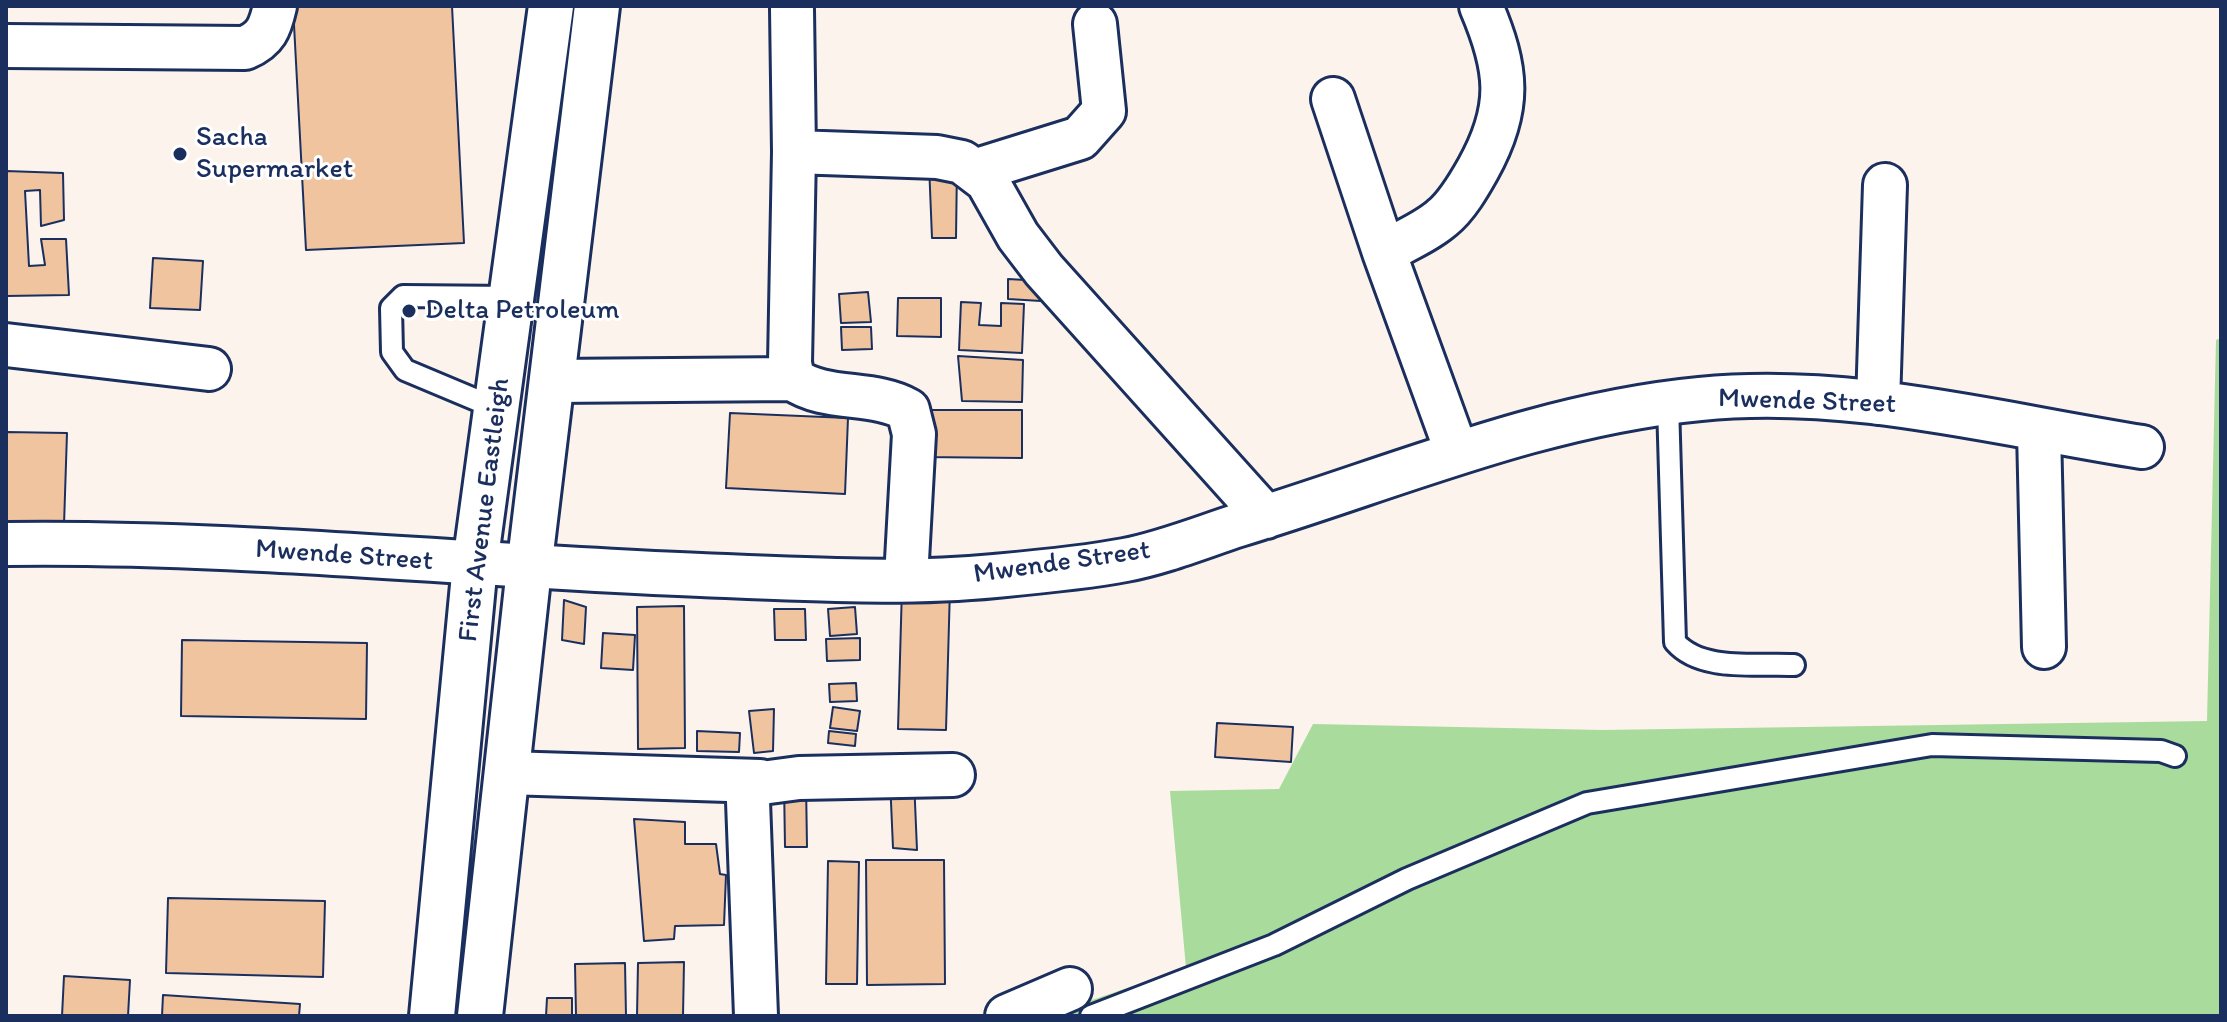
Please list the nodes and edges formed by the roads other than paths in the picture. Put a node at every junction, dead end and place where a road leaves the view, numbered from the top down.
1 (275, 6) edge
2 (551, 6) edge
3 (597, 6) edge
4 (1481, 6) edge
5 (792, 9) dead end
6 (1095, 24) dead end
7 (6, 46) edge
8 (1333, 99) dead end
9 (794, 152) junction
10 (974, 171) junction
11 (1885, 185) dead end
12 (1384, 252) junction
13 (514, 297) junction
14 (6, 345) edge
15 (209, 369) dead end
16 (793, 379) junction
17 (552, 381) junction
18 (1878, 403) junction
19 (1668, 404) junction
20 (498, 409) junction
21 (2039, 431) junction
22 (2142, 447) dead end
23 (1457, 453) junction
24 (1266, 517) junction
25 (6, 544) edge
26 (475, 564) junction
27 (529, 569) junction
28 (906, 578) junction
29 (2044, 647) dead end
30 (1794, 665) dead end
31 (2175, 756) dead end
32 (507, 773) junction
33 (953, 775) dead end
34 (760, 781) junction
35 (1080, 1002) edge
36 (432, 1016) edge
37 (480, 1016) edge
38 (756, 1016) edge
39 (1007, 1016) edge

1 - 7 street
2 - 13 main road, First Avenue Eastleigh
3 - 17 main road, First Avenue Eastleigh
4 - 12 street
5 - 9 street
6 - 10 street
8 - 12 street
9 - 10 street
9 - 16 street
10 - 24 street
11 - 18 street
12 - 23 street
13 - 20 main road, First Avenue Eastleigh
13 - 20 lane
14 - 15 street
16 - 17 street
16 - 28 street
17 - 27 main road, First Avenue Eastleigh
18 - 19 street, Mwende Street
18 - 21 street, Mwende Street
19 - 23 street, Mwende Street
19 - 30 lane
20 - 26 main road, First Avenue Eastleigh
21 - 22 street, Mwende Street
21 - 29 street
23 - 24 street, Mwende Street
24 - 28 street, Mwende Street
25 - 26 street, Mwende Street
26 - 27 street, Mwende Street
26 - 36 main road, First Avenue Eastleigh
27 - 28 street, Mwende Street
27 - 32 main road, First Avenue Eastleigh
31 - 35 lane
32 - 34 street
32 - 37 main road, First Avenue Eastleigh
33 - 34 street
34 - 38 street
35 - 39 street

